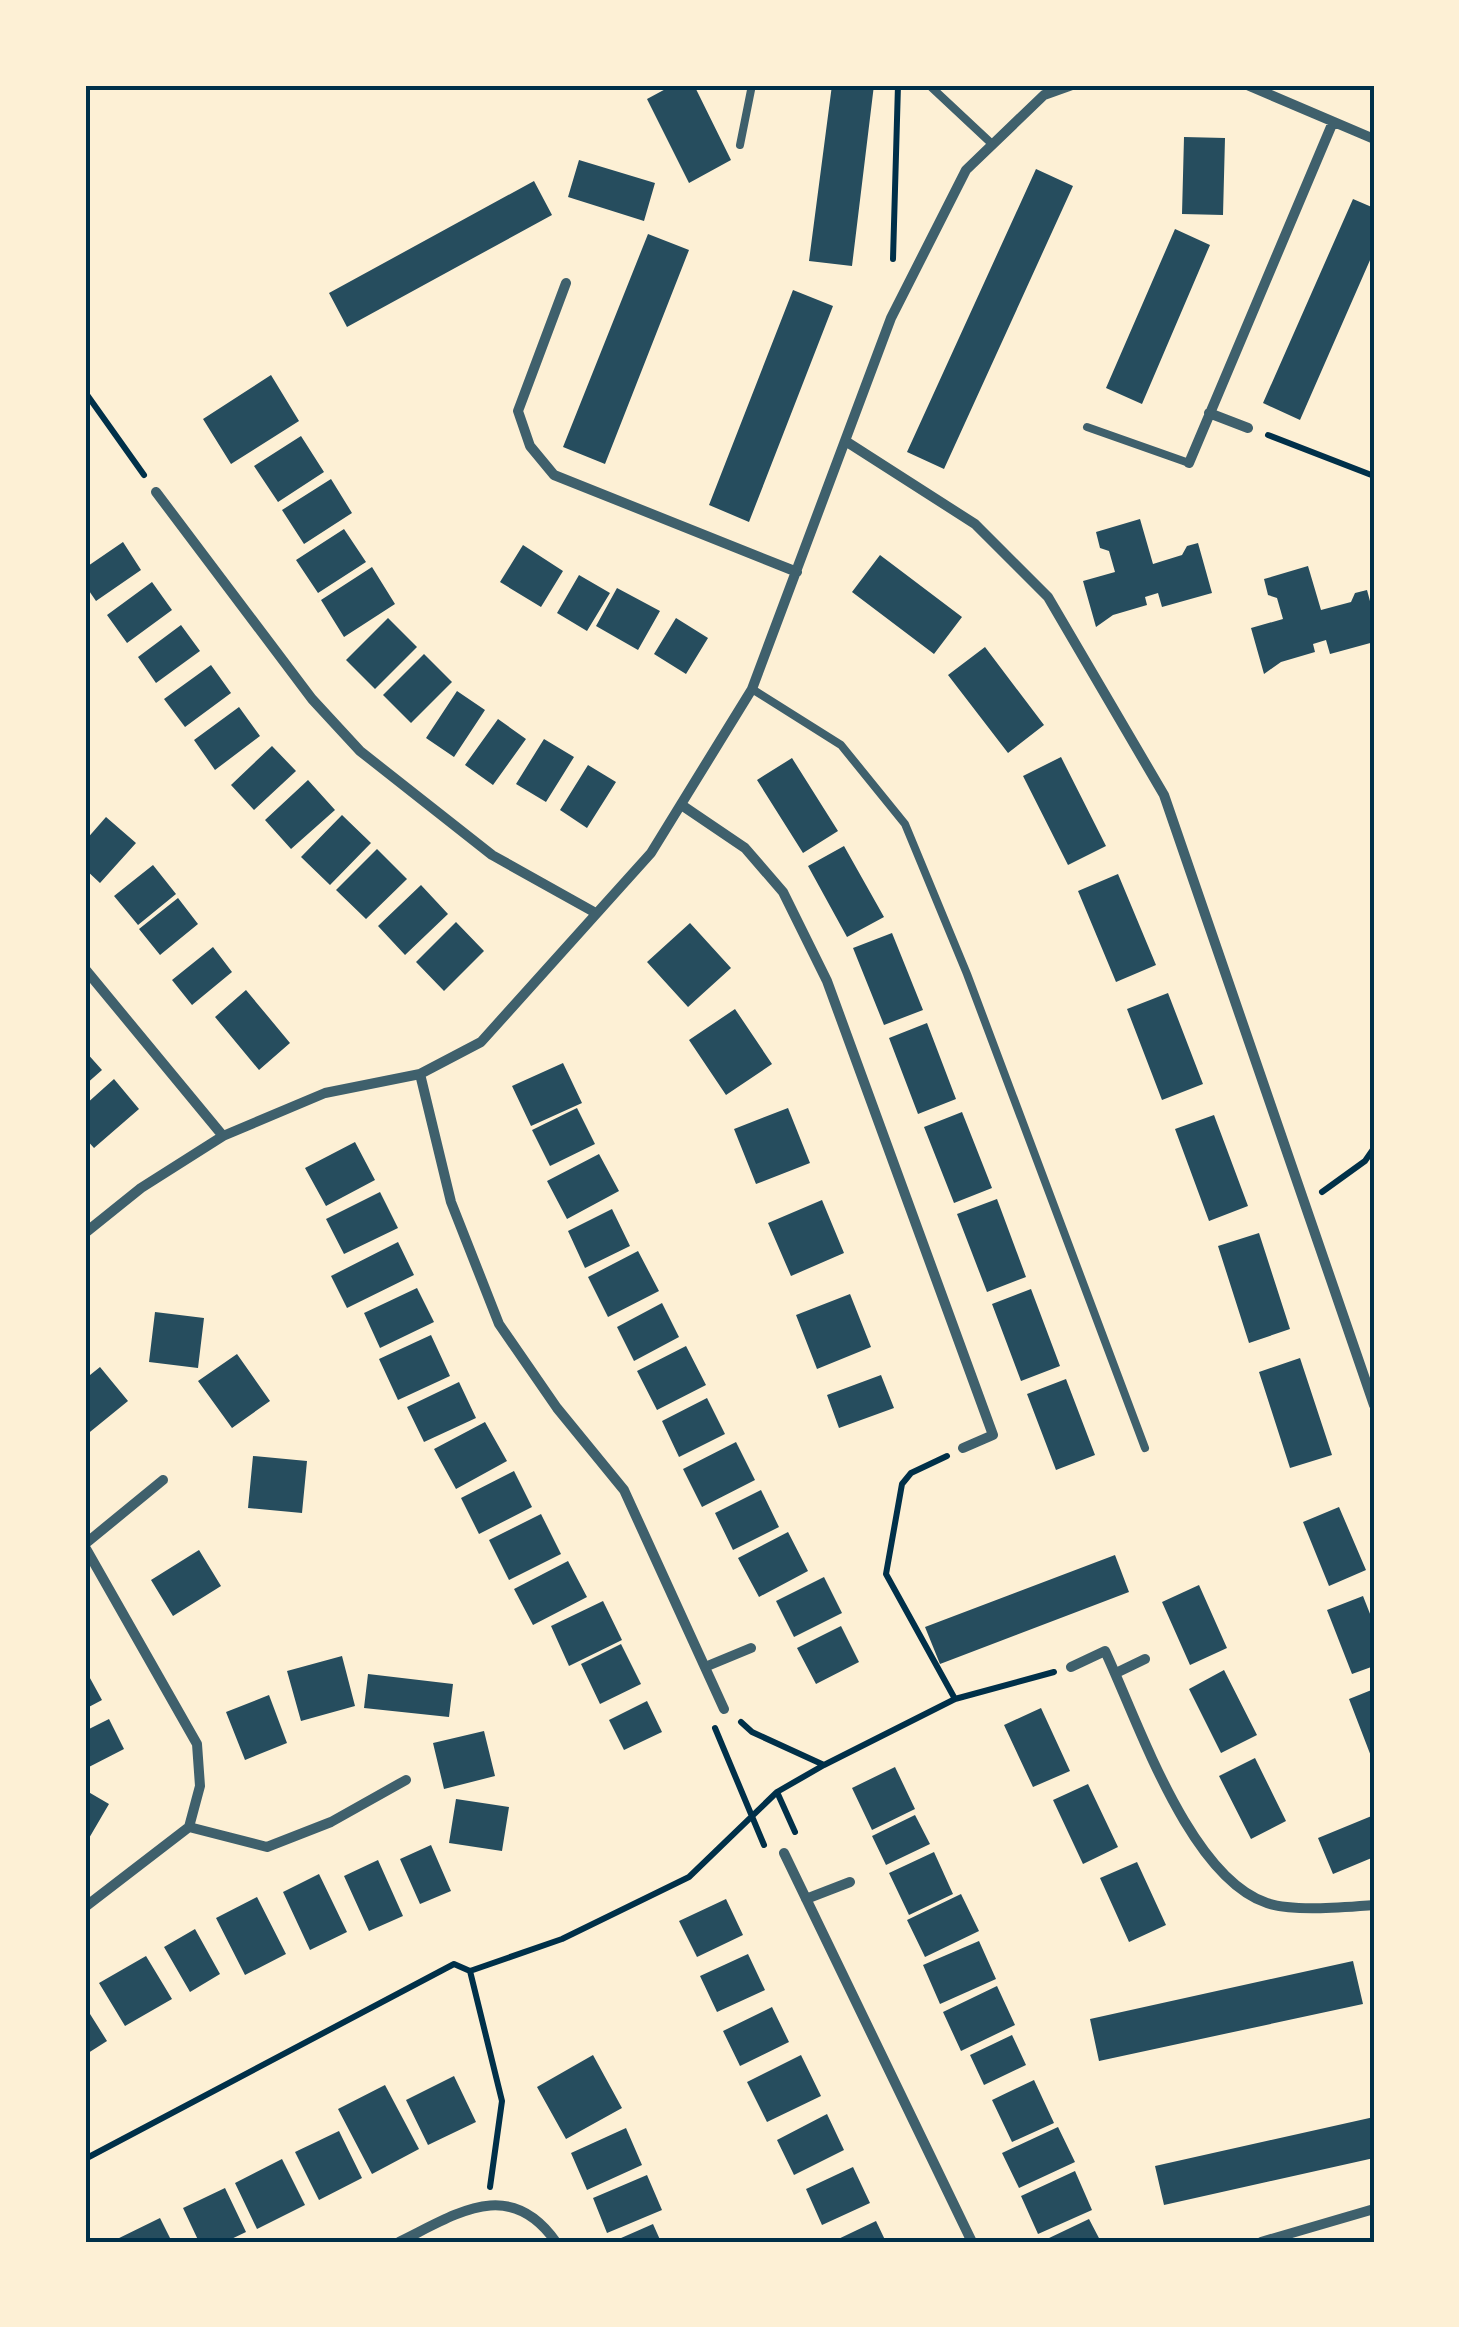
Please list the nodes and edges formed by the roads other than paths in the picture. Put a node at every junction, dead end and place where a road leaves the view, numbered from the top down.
1 (752, 85) edge
2 (929, 85) edge
3 (1072, 85) edge
4 (1246, 85) edge
5 (1333, 122) junction
6 (1374, 139) edge
7 (991, 143) junction
8 (740, 145) dead end
9 (566, 283) dead end
10 (1209, 413) junction
11 (1087, 427) dead end
12 (1248, 428) road end
13 (847, 442) junction
14 (1188, 463) joint
15 (156, 492) road end
16 (798, 572) junction
17 (752, 689) junction
18 (683, 806) junction
19 (594, 912) junction
20 (85, 969) edge
21 (420, 1074) junction
22 (223, 1136) junction
23 (85, 1233) edge
24 (1374, 1405) edge
25 (963, 1448) road end
26 (1145, 1448) dead end
27 (163, 1480) dead end
28 (85, 1546) edge
29 (751, 1648) dead end
30 (1145, 1659) dead end
31 (705, 1668) junction
32 (1071, 1668) road end
33 (1116, 1673) junction
34 (724, 1709) road end
35 (406, 1780) dead end
36 (189, 1827) junction
37 (784, 1853) road end
38 (850, 1882) dead end
39 (806, 1899) junction
40 (1374, 1904) edge
41 (85, 1907) edge
42 (1374, 2209) edge
43 (399, 2242) edge
44 (556, 2242) edge
45 (972, 2242) edge
46 (1261, 2242) edge

1 - 8 lane
2 - 7 lane
3 - 7 street
4 - 5 street
5 - 6 street
5 - 10 street
7 - 13 street
9 - 16 street
10 - 12 street
10 - 14 street
11 - 14 lane
13 - 16 street
13 - 24 street
15 - 19 street
16 - 17 street
17 - 18 street
17 - 26 lane
18 - 19 street
18 - 25 street
19 - 21 street
20 - 22 street
21 - 22 street
21 - 31 street
22 - 23 street
27 - 28 street
28 - 36 street
29 - 31 street
30 - 33 street
31 - 34 street
32 - 33 street
33 - 40 street
35 - 36 street
36 - 41 street
37 - 39 street
38 - 39 street
39 - 45 street
42 - 46 street
43 - 44 street

